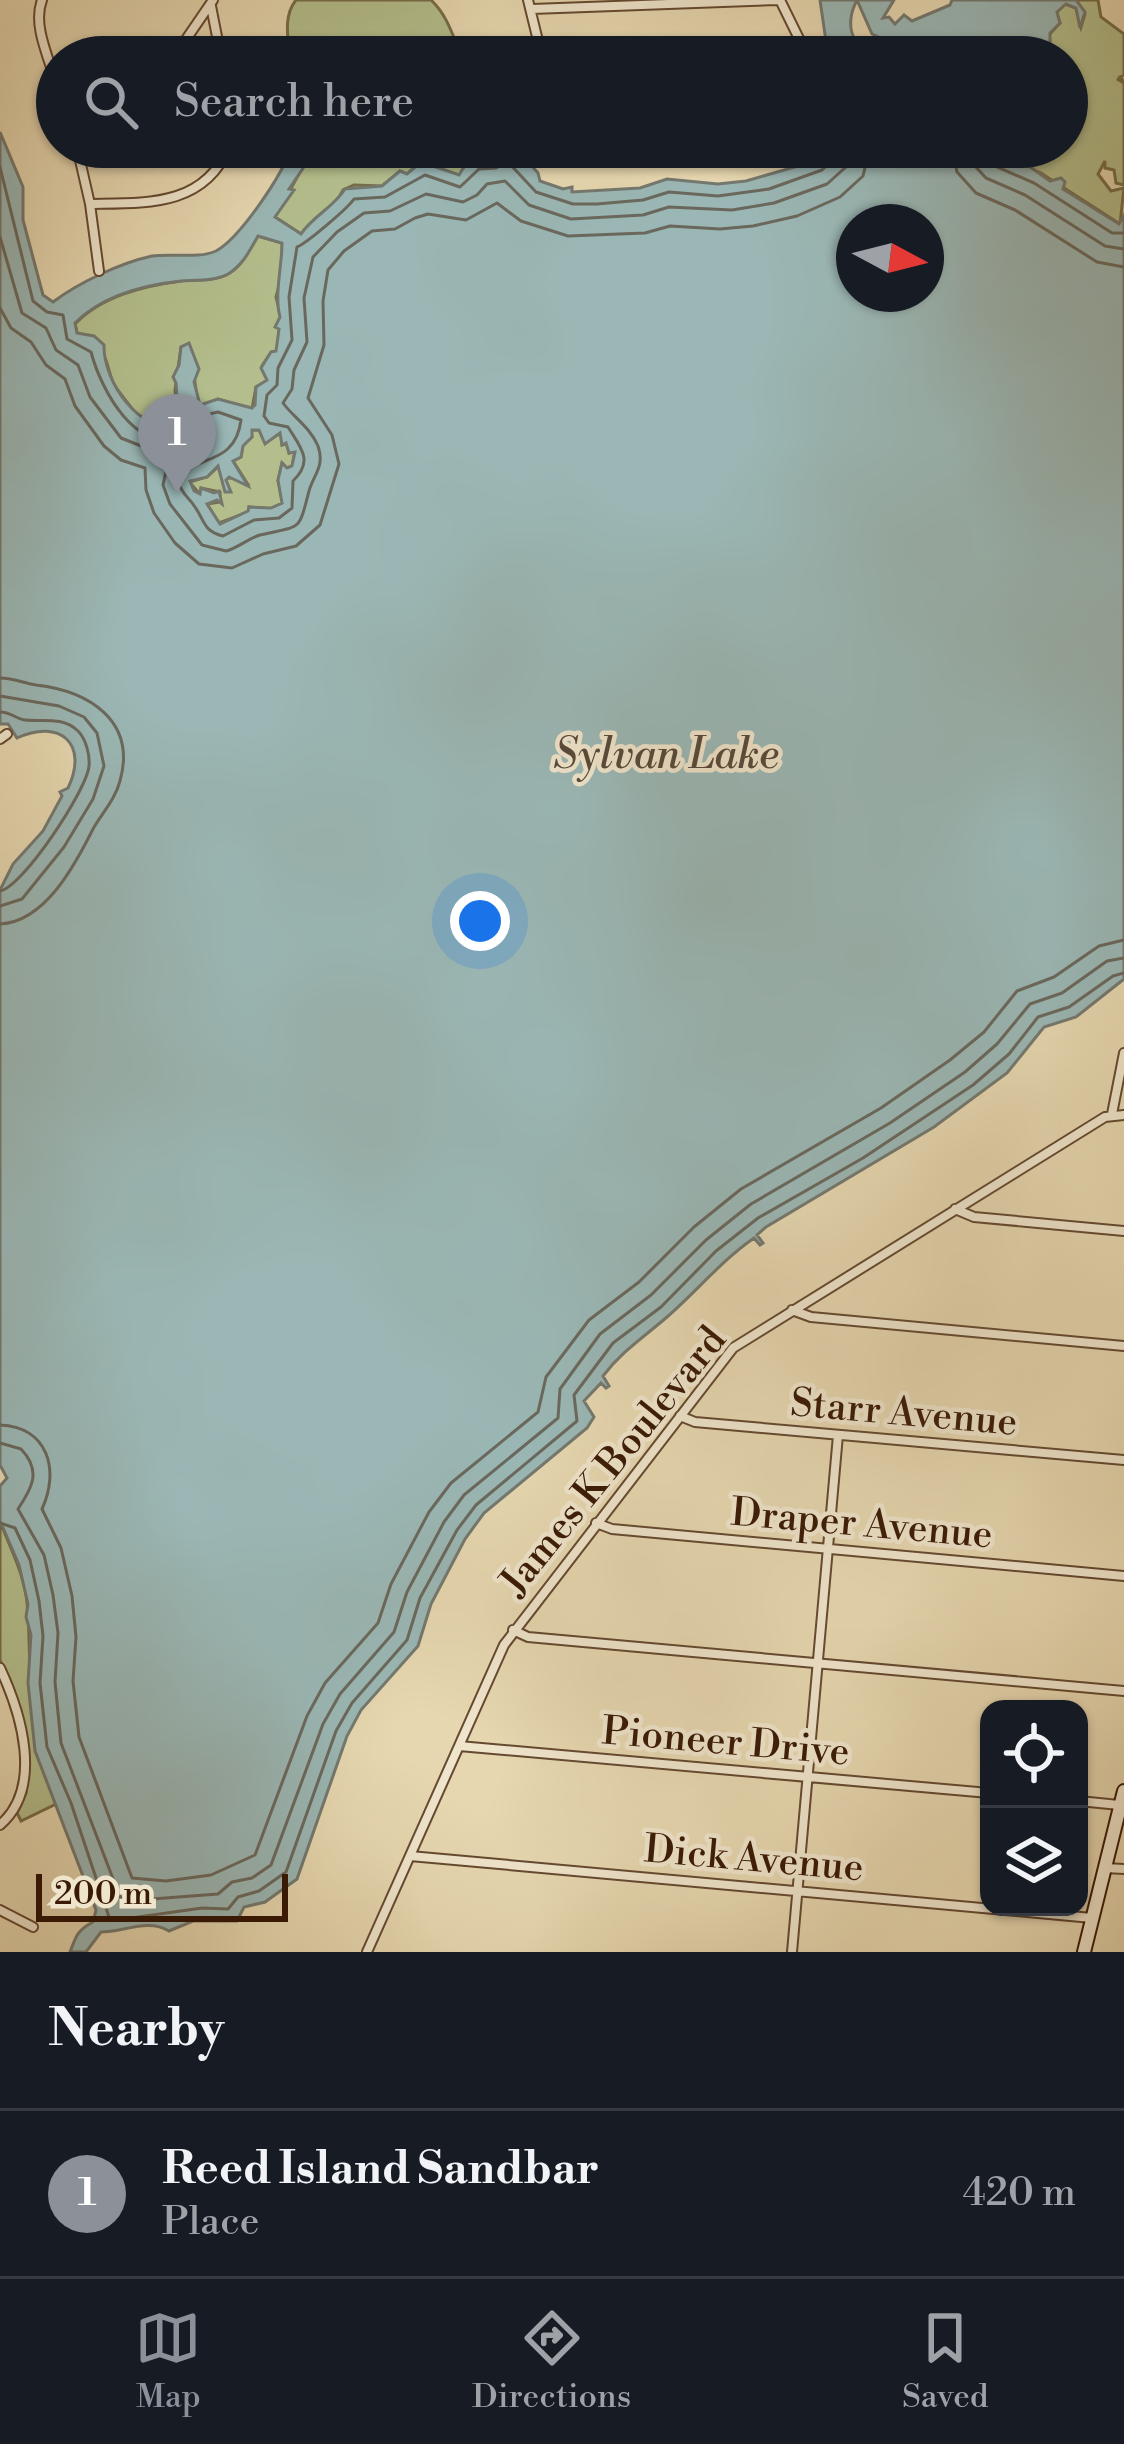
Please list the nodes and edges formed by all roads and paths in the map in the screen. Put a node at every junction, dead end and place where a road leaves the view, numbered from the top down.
1 (42, 0) edge
2 (778, 0) edge
3 (212, 3) edge
4 (530, 5) edge
5 (42, 36) edge
6 (189, 36) edge
7 (218, 36) edge
8 (537, 36) edge
9 (797, 36) edge
10 (82, 168) edge
11 (216, 168) edge
12 (90, 204) junction
13 (99, 271) dead end
14 (1124, 1053) edge
15 (1112, 1114) junction
16 (1124, 1115) edge
17 (955, 1209) junction
18 (1124, 1231) edge
19 (791, 1310) junction
20 (1124, 1346) edge
21 (680, 1416) junction
22 (838, 1435) junction
23 (1124, 1460) edge
24 (596, 1523) junction
25 (828, 1549) junction
26 (1124, 1576) edge
27 (513, 1630) junction
28 (818, 1663) junction
29 (0, 1668) edge
30 (1124, 1691) edge
31 (458, 1746) junction
32 (808, 1777) junction
33 (980, 1792) edge
34 (1122, 1798) edge
35 (1088, 1801) edge
36 (0, 1825) edge
37 (410, 1856) junction
38 (1105, 1868) junction
39 (1124, 1870) edge
40 (798, 1891) junction
41 (0, 1910) edge
42 (1093, 1918) junction
43 (33, 1927) dead end
44 (368, 1952) edge
45 (792, 1952) edge
46 (1084, 1952) edge

1 - 5 street
2 - 4 street
2 - 9 street
3 - 6 street
3 - 7 street
4 - 8 street
10 - 12 street
11 - 12 street
12 - 13 street
14 - 15 street
15 - 16 street
15 - 17 street, James K Boulevard
17 - 18 street
17 - 19 street, James K Boulevard
19 - 20 street
19 - 21 street, James K Boulevard
21 - 22 street, Starr Avenue
21 - 24 street, James K Boulevard
22 - 23 street, Starr Avenue
22 - 25 street
24 - 25 street, Draper Avenue
24 - 27 street, James K Boulevard
25 - 26 street, Draper Avenue
25 - 28 street
27 - 28 street
27 - 31 street, James K Boulevard
28 - 30 street
28 - 32 street
29 - 36 street
31 - 32 street, Pioneer Drive
31 - 37 street, James K Boulevard
32 - 33 street, Pioneer Drive
32 - 40 street
34 - 35 street
34 - 38 street
37 - 40 street, Dick Avenue
37 - 44 street, James K Boulevard
38 - 39 street
38 - 42 street
40 - 42 street, Dick Avenue
40 - 45 street
41 - 43 street
42 - 46 street

